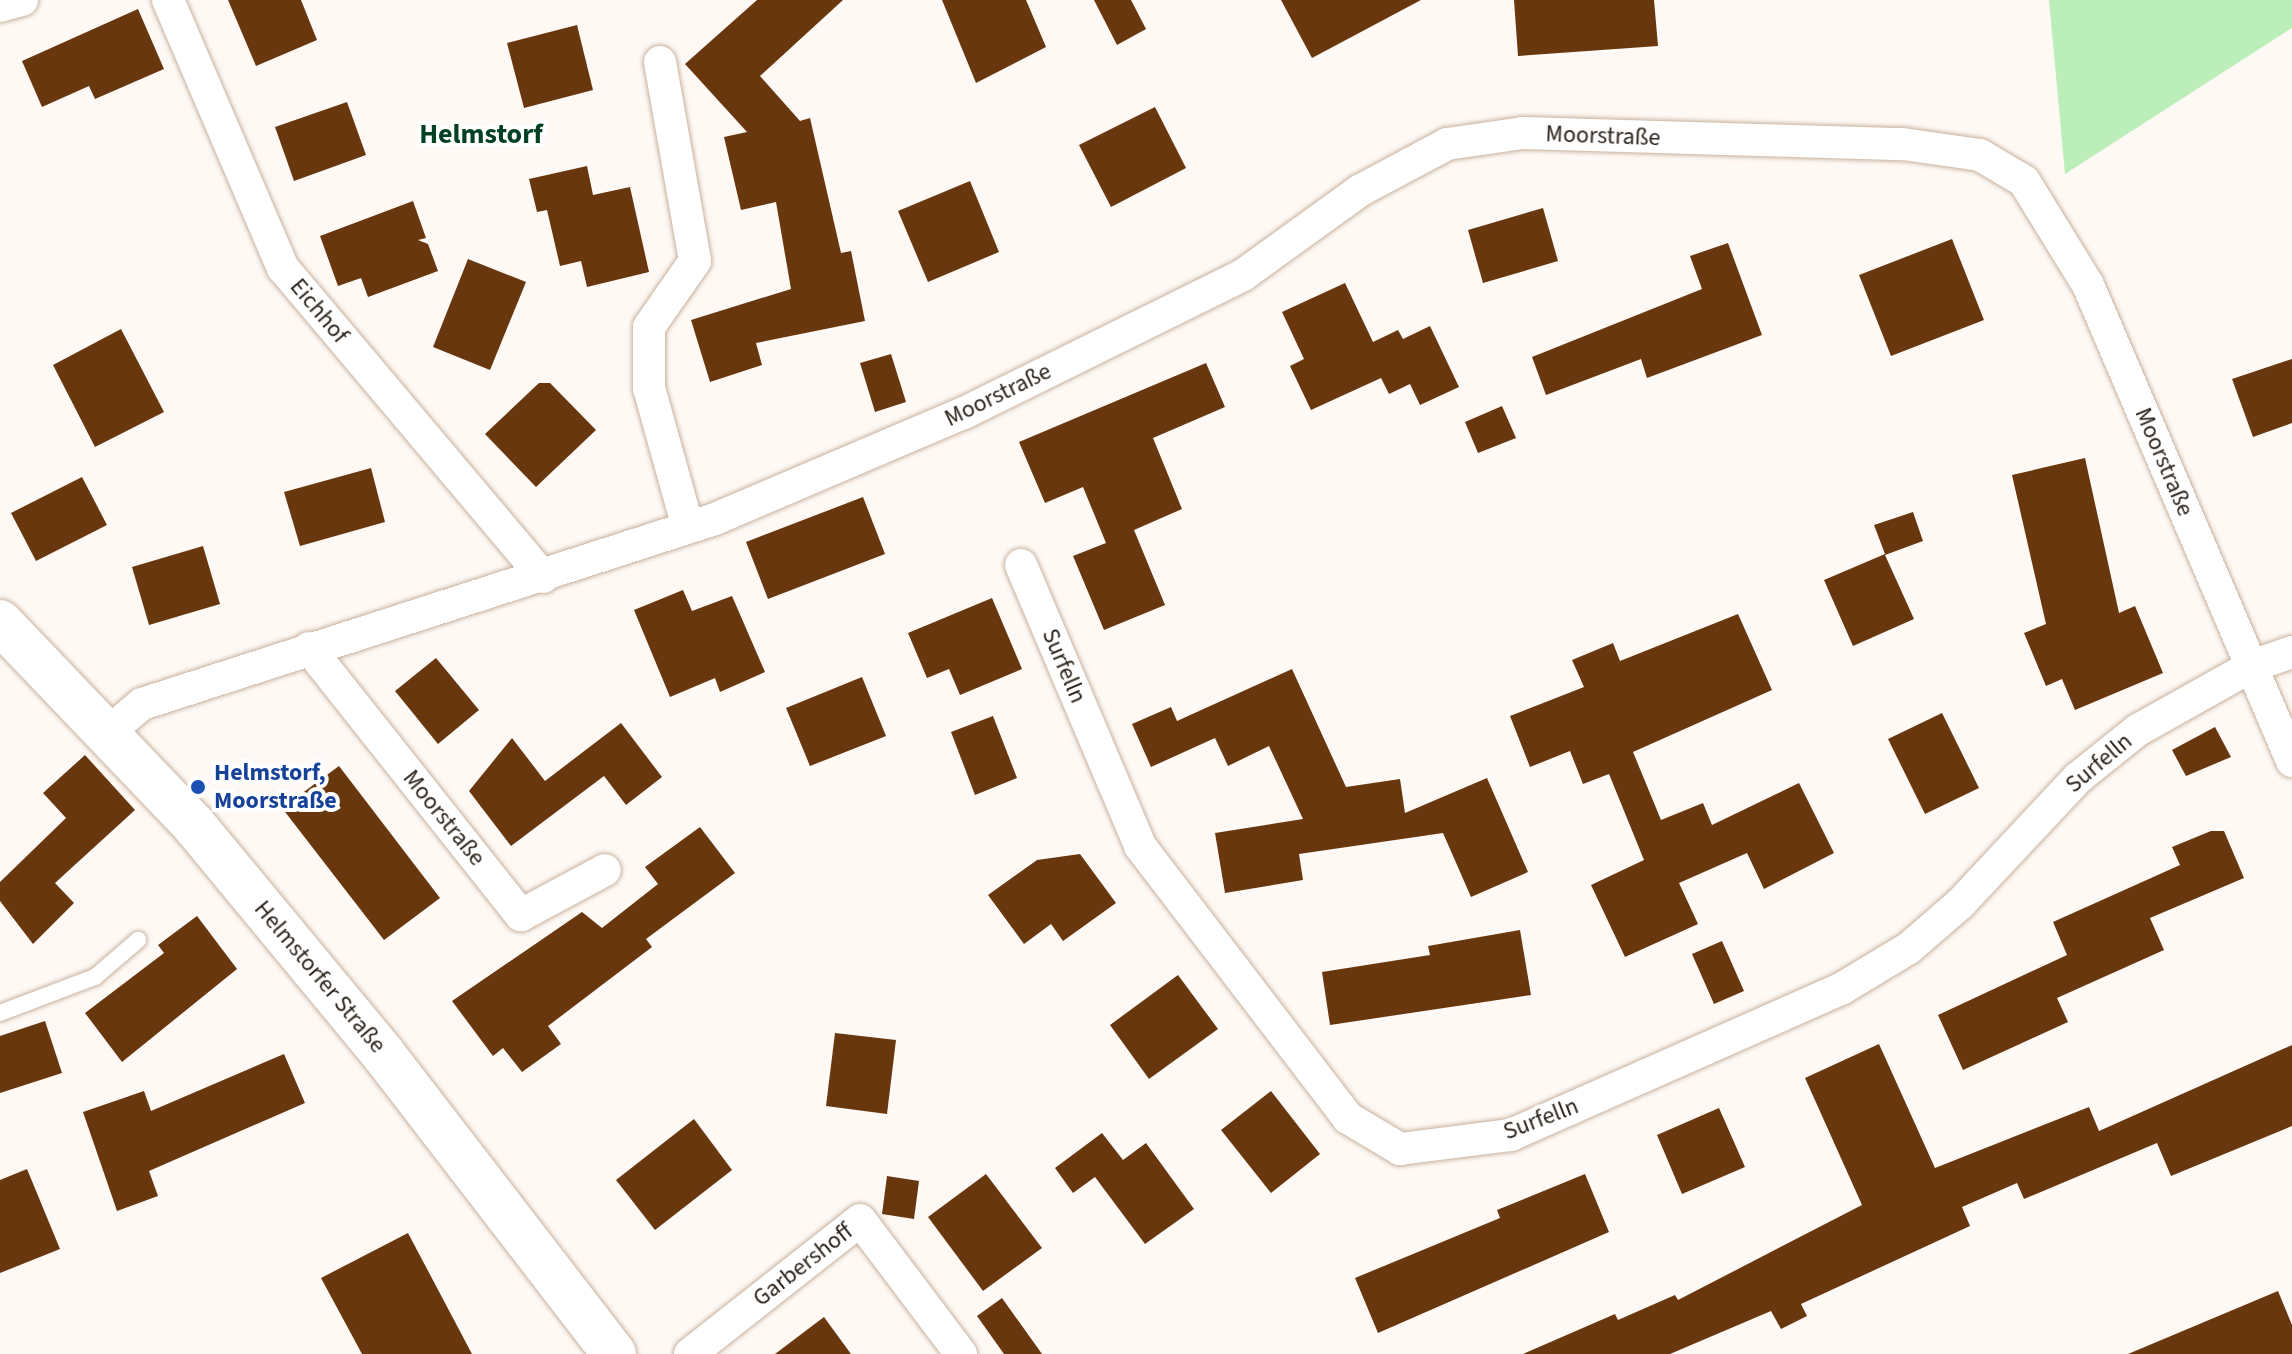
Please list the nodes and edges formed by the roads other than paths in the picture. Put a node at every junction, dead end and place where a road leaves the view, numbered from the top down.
1 (22, 0) edge
2 (168, 0) edge
3 (0, 6) edge
4 (660, 62) dead end
5 (688, 528) junction
6 (1021, 565) dead end
7 (543, 577) junction
8 (0, 622) edge
9 (309, 648) junction
10 (2292, 652) edge
11 (2252, 666) junction
12 (110, 731) junction
13 (2292, 761) edge
14 (605, 870) dead end
15 (138, 940) dead end
16 (0, 1013) edge
17 (614, 1354) edge
18 (690, 1354) edge
19 (961, 1354) edge

1 - 3 street
2 - 7 street, Eichhof
4 - 5 street
5 - 7 street, Moorstraße
5 - 11 street, Moorstraße
6 - 11 street, Surfelln
7 - 9 street, Moorstraße
8 - 12 main road, Helmstorfer Straße
9 - 12 street, Moorstraße
9 - 14 street, Moorstraße
10 - 11 street
11 - 13 street, Moorstraße
12 - 17 main road, Helmstorfer Straße
15 - 16 lane
18 - 19 street, Garbershoff

